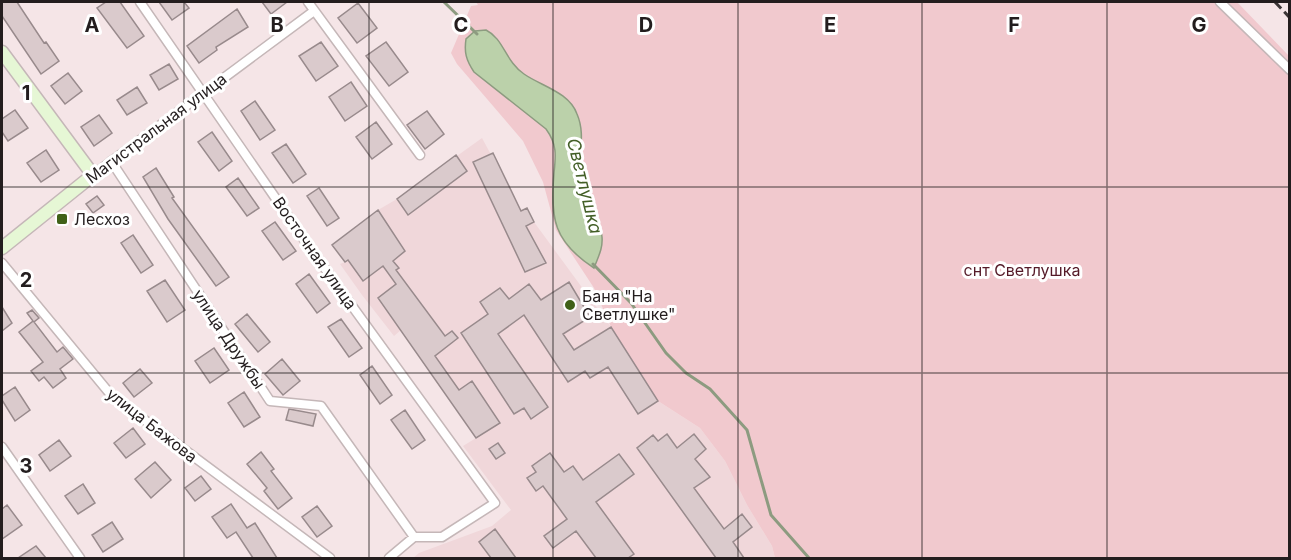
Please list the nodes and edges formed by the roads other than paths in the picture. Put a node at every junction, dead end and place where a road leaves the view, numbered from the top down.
1 (140, 2) edge
2 (308, 2) edge
3 (1220, 2) edge
4 (314, 11) junction
5 (2, 52) edge
6 (1290, 70) edge
7 (204, 92) junction
8 (420, 154) dead end
9 (111, 161) junction
10 (93, 175) junction
11 (2, 249) edge
12 (2, 263) edge
13 (2, 447) edge
14 (414, 537) junction
15 (80, 558) edge
16 (330, 558) edge
17 (389, 558) edge

1 - 7 street, Восточная улица
2 - 4 street
3 - 6 street
4 - 7 street, Магистральная улица
4 - 8 street
5 - 10 street
7 - 9 street, Магистральная улица
7 - 14 street, Восточная улица
9 - 10 street, Магистральная улица
9 - 14 street, улица Дружбы
10 - 11 street, Магистральная улица
12 - 16 street, улица Бажова
13 - 15 street
14 - 17 street

